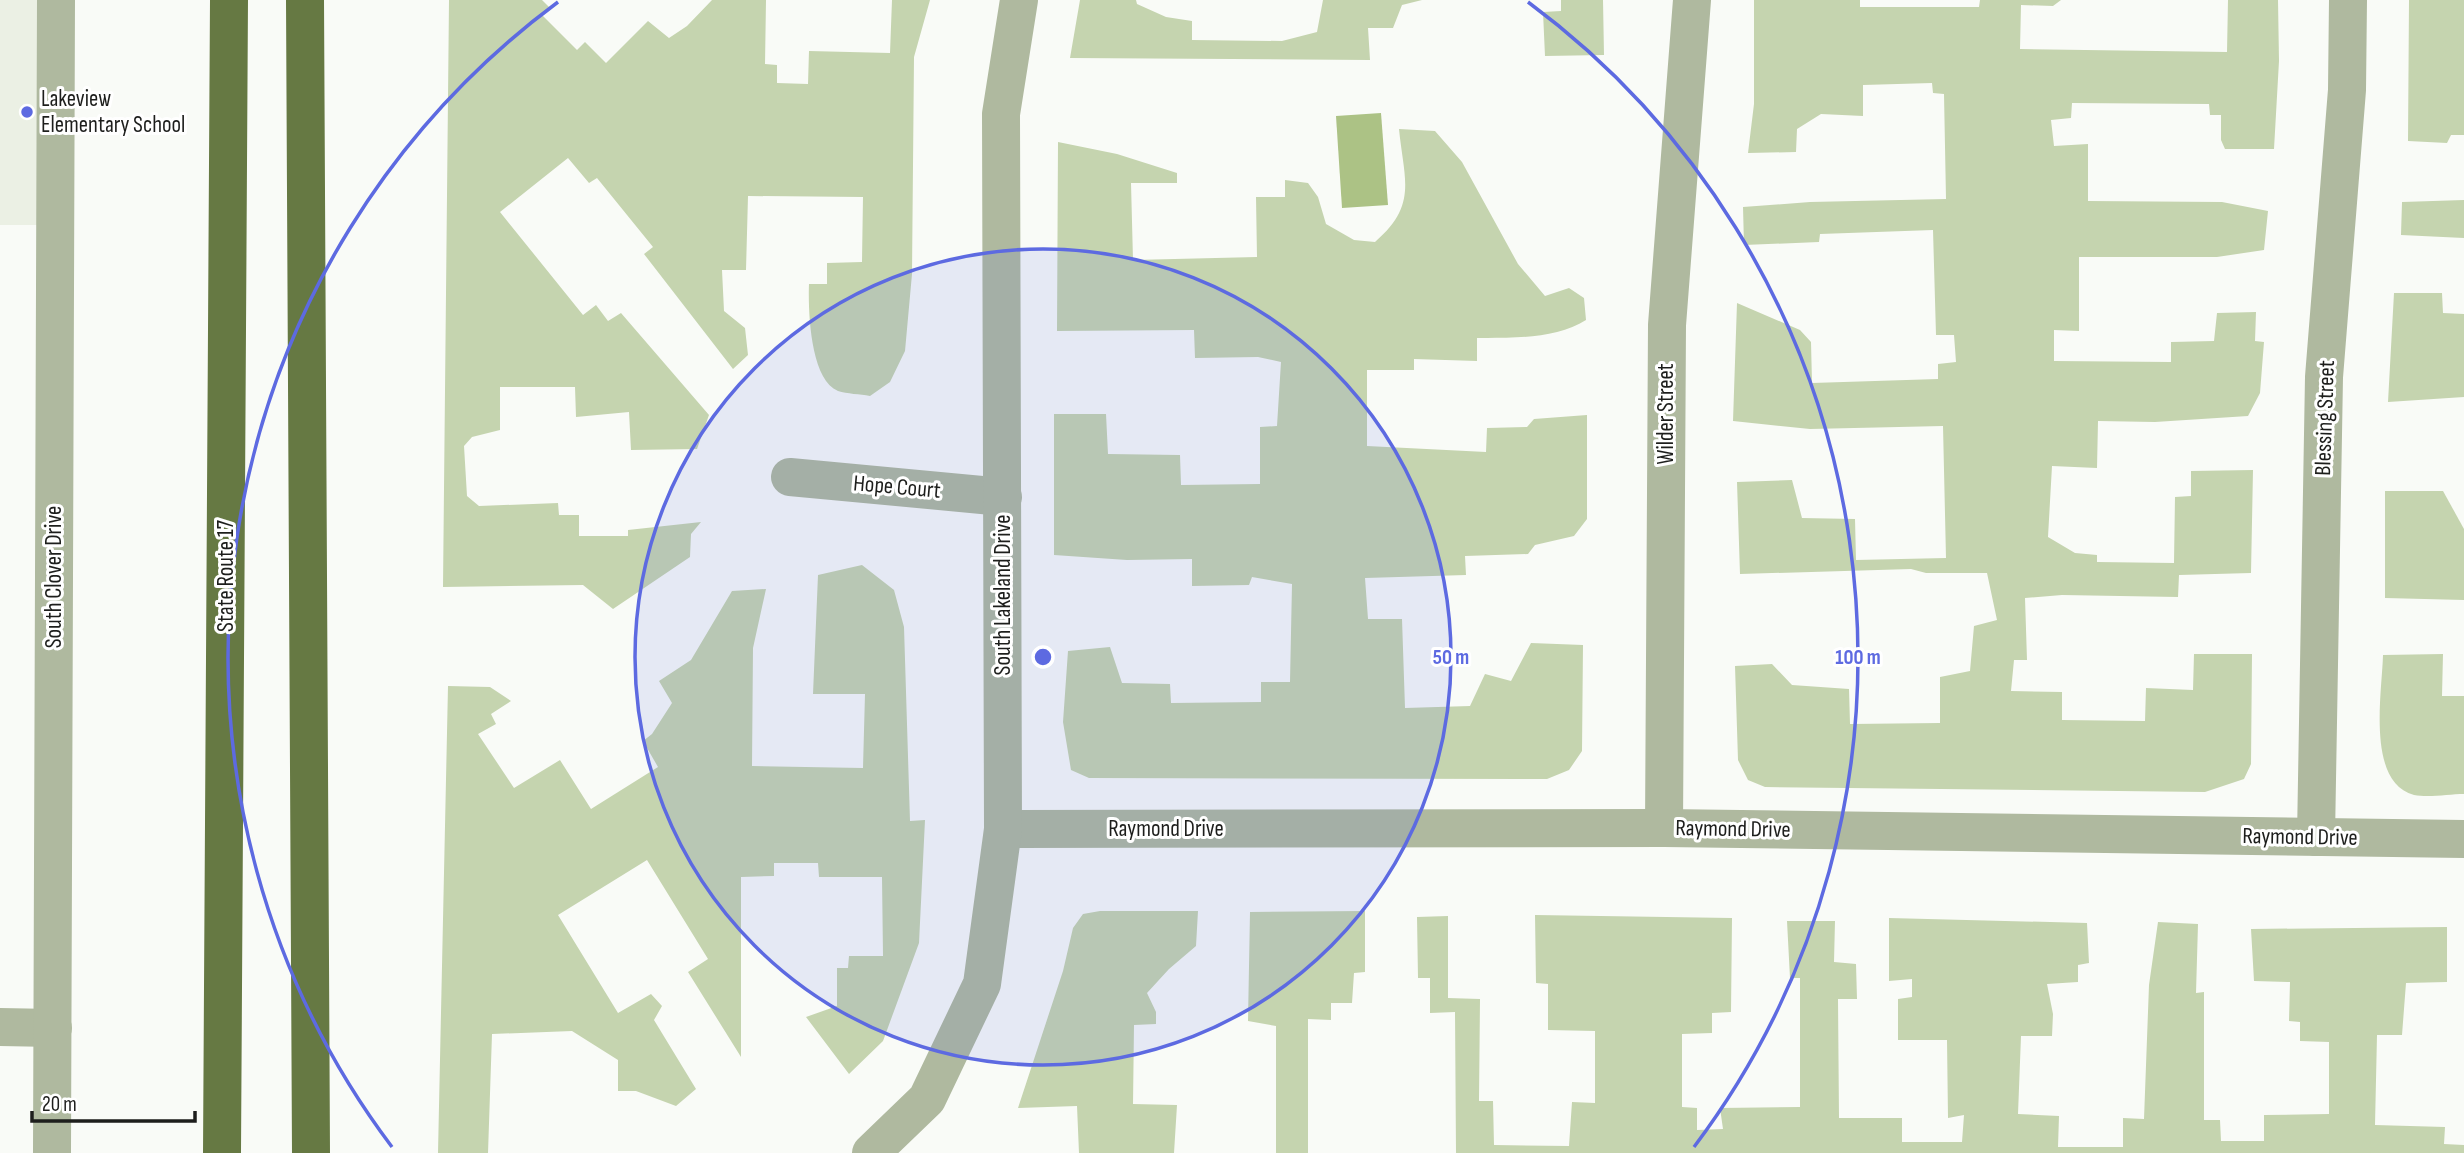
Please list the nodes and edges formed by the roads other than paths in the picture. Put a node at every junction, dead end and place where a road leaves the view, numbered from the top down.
1 (56, 0) edge
2 (229, 0) edge
3 (305, 0) edge
4 (1019, 0) edge
5 (1692, 0) edge
6 (2348, 0) edge
7 (790, 477) dead end
8 (1003, 496) junction
9 (1664, 828) junction
10 (1003, 829) junction
11 (2316, 836) junction
12 (2464, 839) edge
13 (0, 1027) edge
14 (53, 1028) junction
15 (52, 1153) edge
16 (222, 1153) edge
17 (311, 1153) edge
18 (871, 1153) edge

1 - 14 street, South Clover Drive
2 - 16 highway, State Route 17
3 - 17 highway
4 - 8 street, South Lakeland Drive
5 - 9 street, Wilder Street
6 - 11 street, Blessing Street
7 - 8 street, Hope Court
8 - 10 street, South Lakeland Drive
9 - 10 street, Raymond Drive
9 - 11 street, Raymond Drive
10 - 18 street, South Lakeland Drive
11 - 12 street, Raymond Drive
13 - 14 street
14 - 15 street, South Clover Drive

